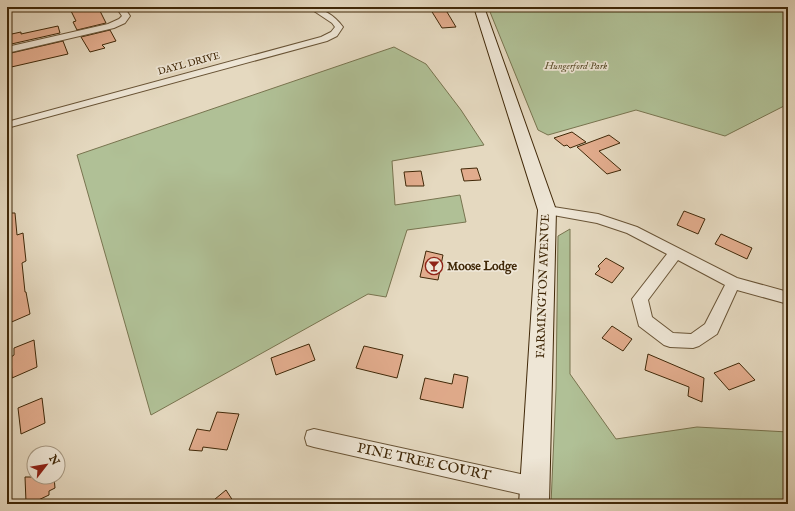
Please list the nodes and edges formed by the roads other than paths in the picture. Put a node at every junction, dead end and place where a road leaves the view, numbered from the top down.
1 (120, 7) edge
2 (312, 7) edge
3 (478, 7) edge
4 (7, 50) edge
5 (7, 125) edge
6 (546, 210) junction
7 (675, 254) junction
8 (733, 283) junction
9 (788, 298) edge
10 (314, 438) dead end
11 (534, 495) edge

1 - 4 street
2 - 5 street, DAYL DRIVE
3 - 6 main road, FARMINGTON AVENUE
6 - 7 street
6 - 11 main road, FARMINGTON AVENUE
7 - 8 street
7 - 8 street
8 - 9 street
10 - 11 street, PINE TREE COURT

